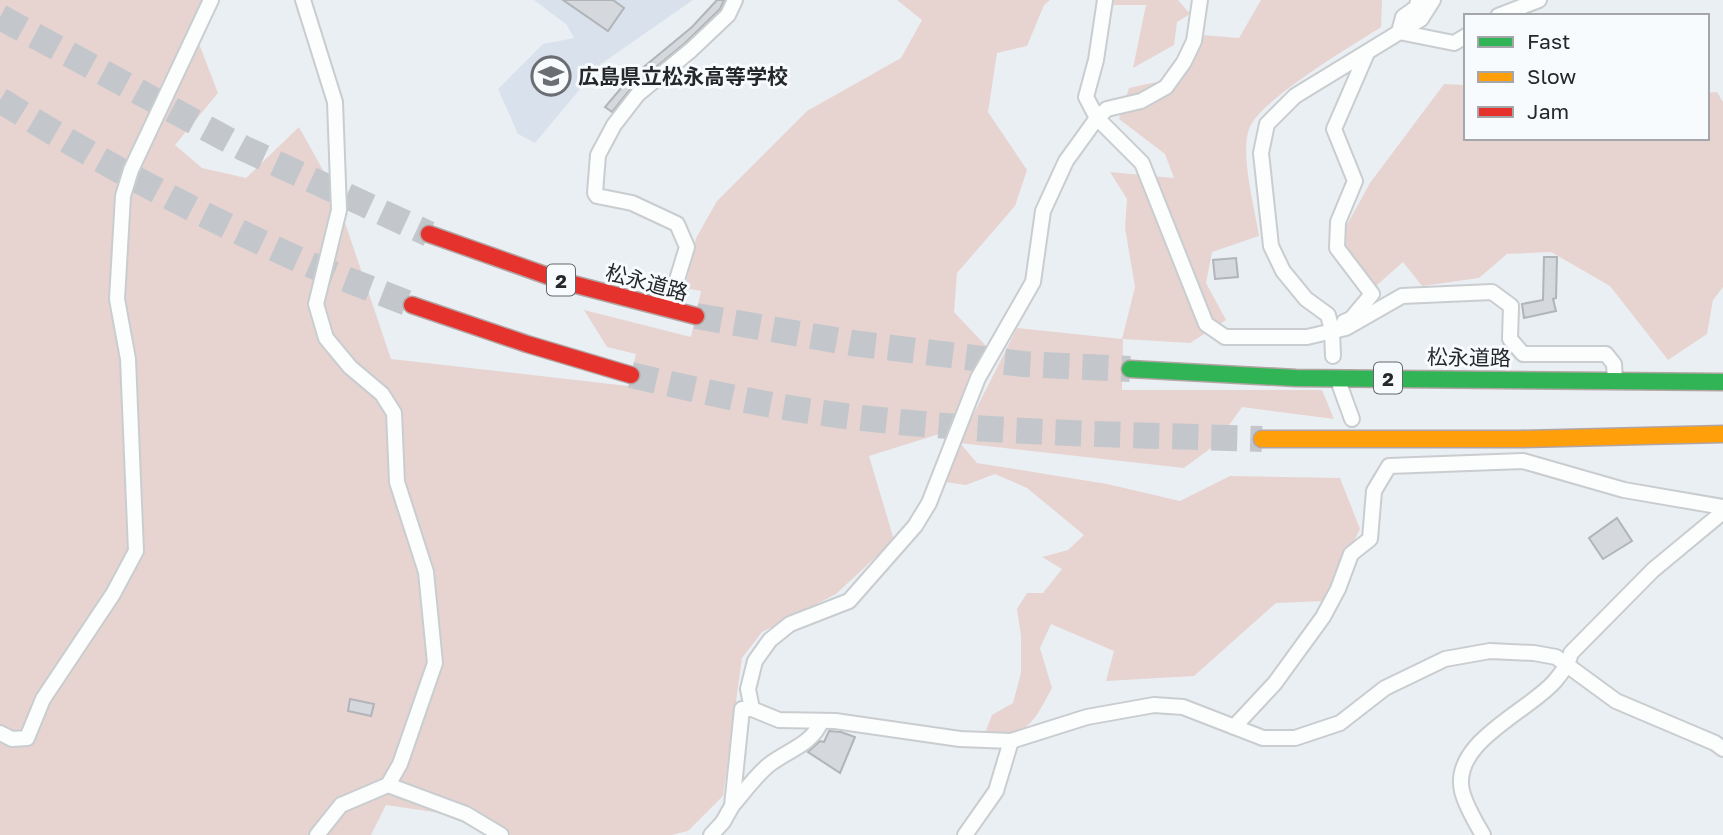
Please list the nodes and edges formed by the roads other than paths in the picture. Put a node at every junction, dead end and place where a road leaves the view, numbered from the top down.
1 (211, 0) edge
2 (303, 0) edge
3 (735, 0) edge
4 (1105, 0) edge
5 (1200, 0) edge
6 (1418, 0) edge
7 (1433, 0) edge
8 (1539, 0) edge
9 (1503, 14) edge
10 (1399, 32) junction
11 (1464, 37) edge
12 (1367, 53) junction
13 (1097, 118) junction
14 (429, 234) tunnel mouth
15 (412, 305) tunnel mouth
16 (668, 309) junction
17 (695, 316) tunnel mouth
18 (1332, 330) junction
19 (1333, 356) dead end
20 (1130, 369) tunnel mouth
21 (631, 374) tunnel mouth
22 (1723, 376) edge
23 (1615, 380) junction
24 (1647, 381) junction
25 (1723, 382) edge
26 (1339, 386) dead end
27 (1352, 419) dead end
28 (1723, 434) edge
29 (1262, 439) tunnel mouth
30 (1521, 439) junction
31 (1381, 454) dead end
32 (1523, 461) junction
33 (1390, 466) junction
34 (1723, 507) edge
35 (1723, 512) edge
36 (1569, 664) junction
37 (752, 709) junction
38 (821, 721) junction
39 (1234, 727) junction
40 (0, 733) edge
41 (1011, 741) junction
42 (1723, 748) edge
43 (388, 785) junction
44 (732, 806) junction
45 (317, 835) edge
46 (500, 835) edge
47 (710, 835) edge
48 (965, 835) edge
49 (1483, 835) edge

1 - 40 street
2 - 43 street
3 - 16 street
4 - 13 street
5 - 13 street
6 - 10 street
7 - 10 street
8 - 9 street
10 - 11 street
10 - 12 street
12 - 18 street
12 - 18 street
13 - 18 street
13 - 37 street
14 - 16 highway, 松永道路 / 2
15 - 21 highway
16 - 17 highway, 松永道路 / 2
18 - 19 street
18 - 23 street
20 - 23 highway, 松永道路 / 2
22 - 24 highway
23 - 24 highway, 松永道路 / 2
24 - 25 highway, 松永道路 / 2
26 - 27 street
28 - 30 highway
29 - 30 highway
30 - 32 street
31 - 33 street
32 - 33 street
32 - 34 street
33 - 39 street
35 - 36 street
36 - 39 street
36 - 42 street
36 - 49 street
37 - 38 street
37 - 44 street
38 - 41 street
38 - 44 street
39 - 41 street
41 - 48 street
43 - 45 street
43 - 46 street
44 - 47 street

